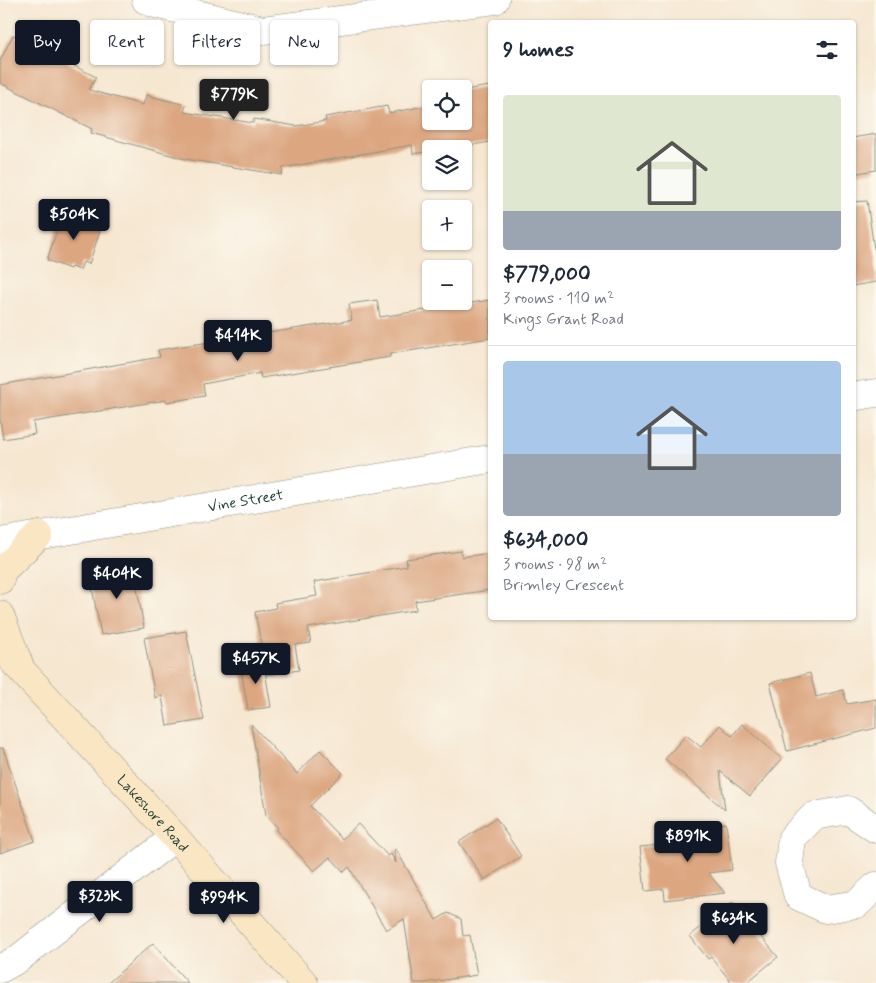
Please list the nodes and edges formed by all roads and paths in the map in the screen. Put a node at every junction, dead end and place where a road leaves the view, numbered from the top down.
1 (146, 0) edge
2 (495, 0) edge
3 (876, 393) edge
4 (856, 396) edge
5 (488, 459) edge
6 (39, 535) junction
7 (0, 542) edge
8 (0, 580) edge
9 (0, 615) edge
10 (0, 647) edge
11 (21, 670) junction
12 (876, 829) edge
13 (175, 838) junction
14 (876, 886) edge
15 (0, 969) edge
16 (304, 983) edge

1 - 2 street
3 - 4 street
5 - 6 street, Vine Street
6 - 7 street, Vine Street
6 - 8 main road
9 - 11 main road
10 - 11 main road, Lakeshore Road
11 - 13 main road, Lakeshore Road
12 - 14 street
13 - 15 street
13 - 16 main road, Lakeshore Road

